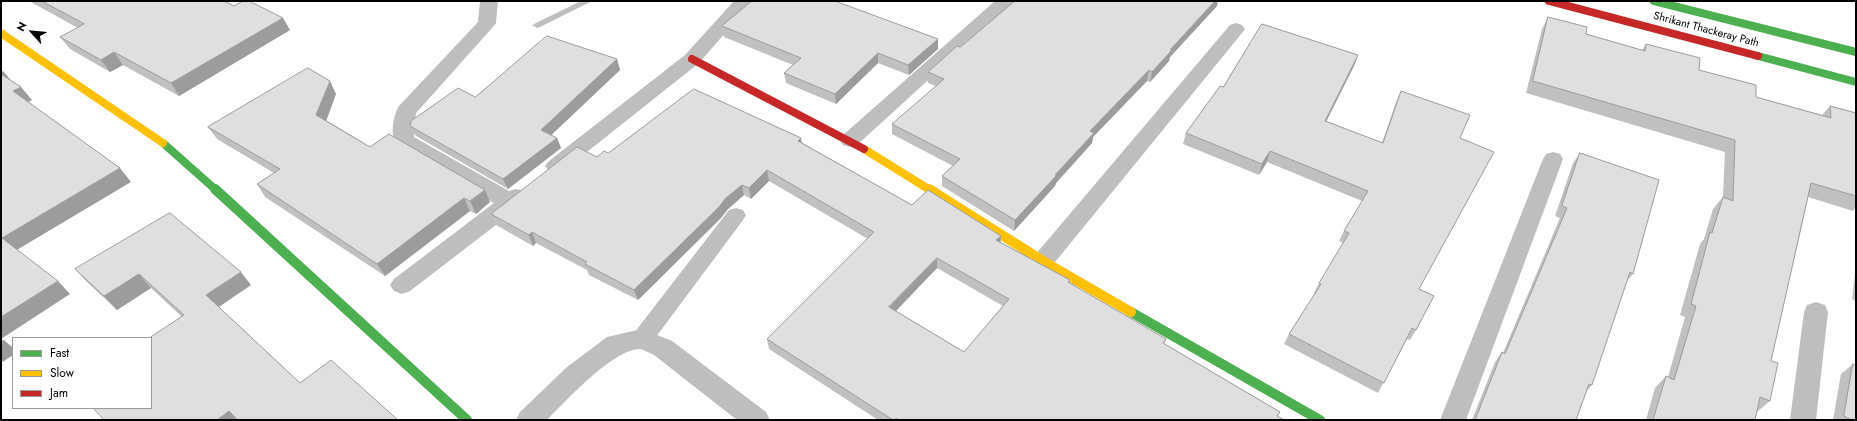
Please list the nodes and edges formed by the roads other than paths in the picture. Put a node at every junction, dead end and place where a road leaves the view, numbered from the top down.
1 (489, 1) edge
2 (744, 1) edge
3 (1006, 1) edge
4 (1549, 1) edge
5 (1654, 1) edge
6 (1236, 29) dead end
7 (1, 33) edge
8 (1856, 52) edge
9 (692, 59) junction
10 (1856, 82) edge
11 (850, 140) junction
12 (1553, 159) dead end
13 (510, 202) junction
14 (736, 215) dead end
15 (1043, 261) junction
16 (402, 285) dead end
17 (1816, 312) dead end
18 (642, 339) junction
19 (467, 420) edge
20 (529, 420) edge
21 (757, 420) edge
22 (1320, 420) edge
23 (1452, 420) edge
24 (1803, 420) edge

1 - 13 street
2 - 9 street
3 - 11 street
4 - 10 street, Shrikant Thackeray Path
5 - 8 street, Shrikant Thackeray Path
6 - 15 street
7 - 19 street
9 - 11 street
9 - 13 street
11 - 15 street
12 - 23 street
13 - 16 street
14 - 18 lane
15 - 22 street
17 - 24 street
18 - 20 street
18 - 21 street

